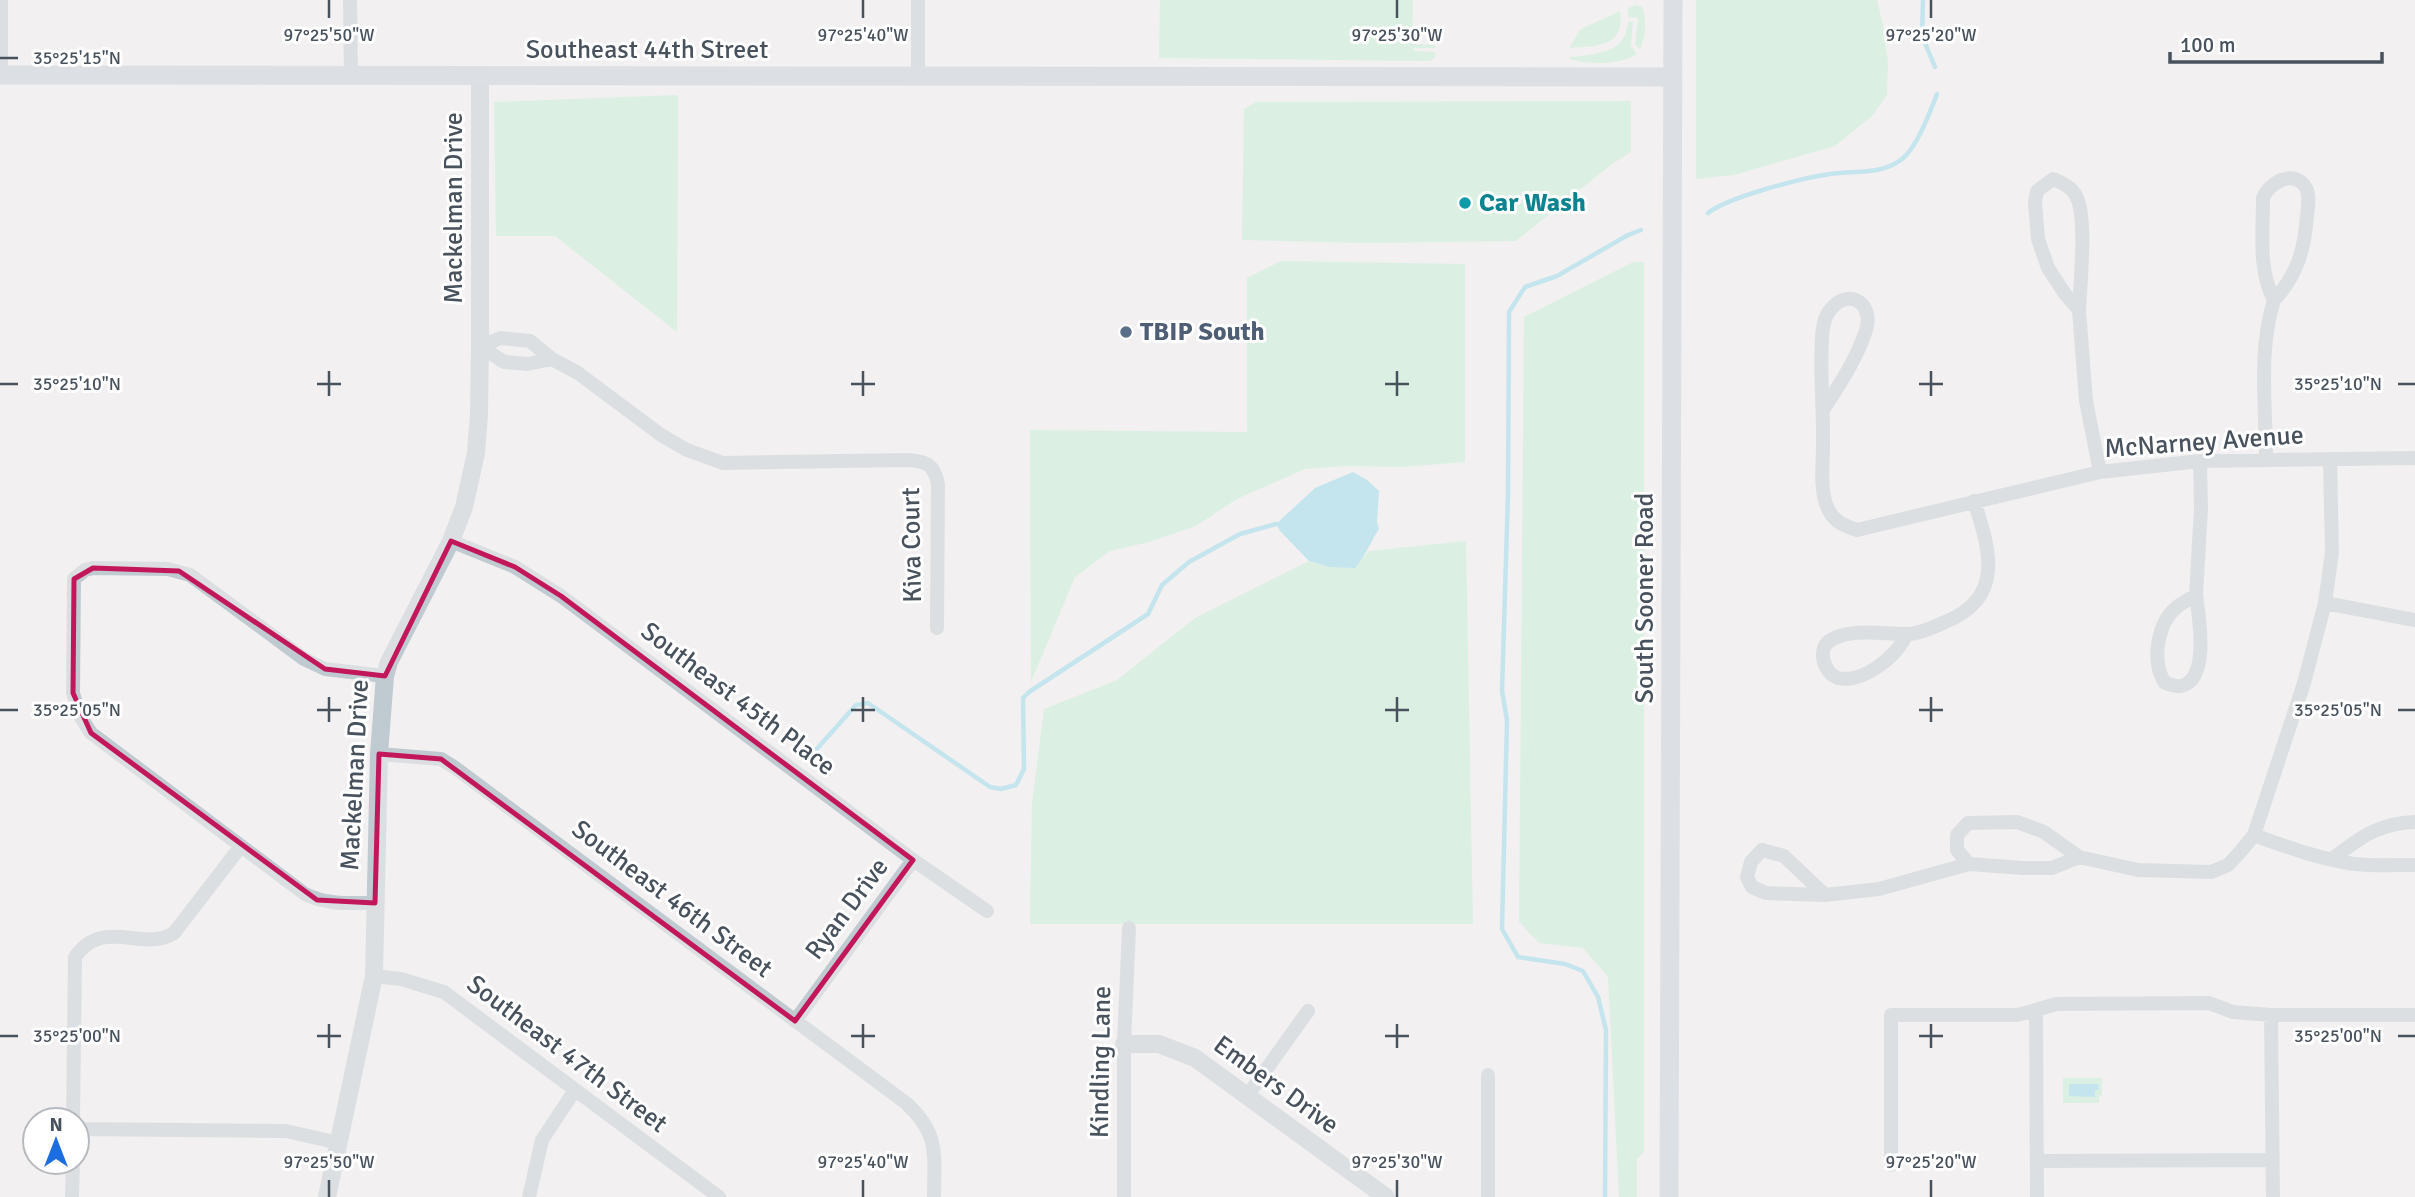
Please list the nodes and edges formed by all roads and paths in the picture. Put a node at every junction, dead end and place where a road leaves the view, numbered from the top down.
1 (1, 0) edge
2 (350, 0) edge
3 (918, 0) edge
4 (1673, 0) edge
5 (0, 6) edge
6 (1, 75) edge
7 (351, 76) junction
8 (480, 76) junction
9 (918, 77) junction
10 (1673, 77) junction
11 (2274, 300) junction
12 (2079, 310) junction
13 (518, 340) junction
14 (480, 346) junction
15 (552, 359) junction
16 (518, 363) junction
17 (1823, 411) junction
18 (2415, 458) edge
19 (2266, 459) junction
20 (2330, 459) junction
21 (2200, 461) junction
22 (2100, 472) junction
23 (1974, 501) junction
24 (451, 541) junction
25 (2196, 595) junction
26 (2325, 603) junction
27 (2411, 617) edge
28 (937, 628) dead end
29 (1906, 635) junction
30 (386, 676) junction
31 (379, 754) junction
32 (2415, 822) edge
33 (2254, 835) junction
34 (241, 846) junction
35 (2079, 857) junction
36 (2332, 859) junction
37 (913, 860) junction
38 (1969, 864) junction
39 (2415, 865) edge
40 (1825, 895) junction
41 (375, 903) junction
42 (987, 911) dead end
43 (1129, 928) dead end
44 (374, 976) junction
45 (2036, 1010) junction
46 (1308, 1011) dead end
47 (2271, 1015) junction
48 (2415, 1015) edge
49 (795, 1020) junction
50 (1124, 1044) junction
51 (1488, 1075) dead end
52 (575, 1090) junction
53 (1247, 1096) junction
54 (73, 1106) edge
55 (91, 1129) edge
56 (339, 1143) junction
57 (2273, 1160) junction
58 (2037, 1161) junction
59 (1891, 1165) dead end
60 (73, 1176) edge
61 (72, 1197) edge
62 (327, 1197) edge
63 (529, 1197) edge
64 (719, 1197) edge
65 (934, 1197) edge
66 (1124, 1197) edge
67 (1386, 1197) edge
68 (1488, 1197) edge
69 (1669, 1197) edge
70 (2037, 1197) edge
71 (2273, 1197) edge

1 - 5 street
2 - 7 street
3 - 9 street
4 - 10 main road, South Sooner Road
5 - 6 street
6 - 7 main road, Southeast 44th Street
7 - 8 main road, Southeast 44th Street
8 - 9 main road, Southeast 44th Street
8 - 14 street, Mackelman Drive
9 - 10 main road, Southeast 44th Street
10 - 69 main road, South Sooner Road
11 - 11 street
11 - 19 street
12 - 12 street
12 - 22 street
13 - 14 street
13 - 15 street
13 - 16 street
14 - 16 street
14 - 24 street, Mackelman Drive
15 - 16 street
15 - 28 street, Kiva Court
17 - 17 street
17 - 23 street, McNarney Avenue
18 - 20 street, McNarney Avenue
19 - 20 street, McNarney Avenue
19 - 21 street, McNarney Avenue
20 - 26 street
21 - 22 street, McNarney Avenue
21 - 25 street
22 - 23 street, McNarney Avenue
23 - 29 street
24 - 30 street, Mackelman Drive
24 - 37 street, Southeast 45th Place
25 - 25 street
26 - 27 street
26 - 33 street
29 - 29 street
30 - 31 street, Mackelman Drive
30 - 34 street
31 - 41 street, Mackelman Drive
31 - 49 street, Southeast 46th Street
32 - 36 street
33 - 35 street
33 - 36 street
34 - 41 street
34 - 54 street
35 - 38 street
35 - 38 street
36 - 39 street
37 - 42 street, Southeast 45th Place
37 - 49 street, Ryan Drive
38 - 40 street
40 - 40 street
41 - 44 street, Mackelman Drive
43 - 50 street, Kindling Lane
44 - 52 street, Southeast 47th Street
44 - 56 street, Mackelman Drive
45 - 47 street
45 - 58 street
45 - 59 street
46 - 53 street
47 - 48 street
47 - 57 street
49 - 65 street, Southeast 46th Street
50 - 53 street, Embers Drive
50 - 66 street, Kindling Lane
51 - 68 street
52 - 63 street
52 - 64 street, Southeast 47th Street
53 - 67 street, Embers Drive
55 - 56 street
56 - 62 street, Mackelman Drive
57 - 58 street
57 - 71 street
58 - 70 street
60 - 61 street

